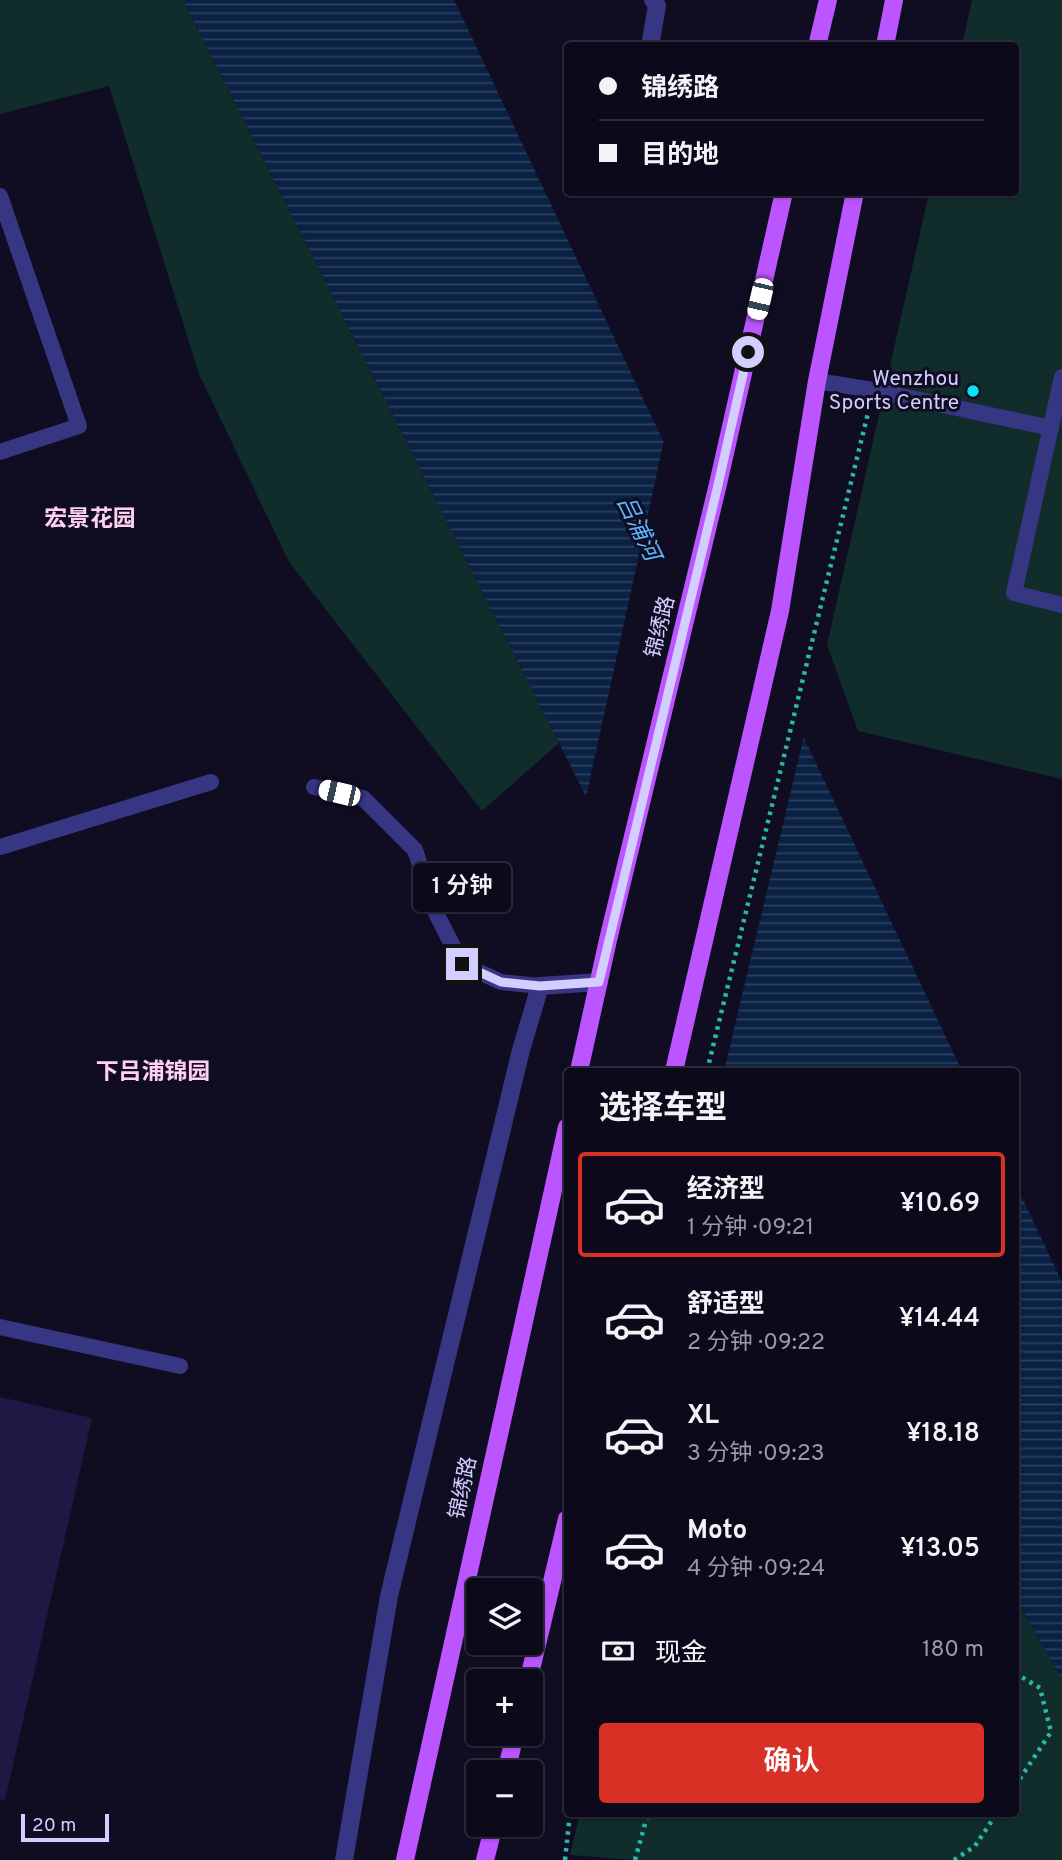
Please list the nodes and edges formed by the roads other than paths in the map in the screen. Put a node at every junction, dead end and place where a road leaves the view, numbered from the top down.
1 (653, 0) edge
2 (827, 0) edge
3 (894, 0) edge
4 (651, 42) edge
5 (818, 42) edge
6 (886, 42) edge
7 (0, 196) edge
8 (783, 196) edge
9 (854, 196) edge
10 (1062, 377) edge
11 (817, 381) junction
12 (1051, 428) junction
13 (0, 452) edge
14 (1062, 604) edge
15 (211, 782) dead end
16 (314, 787) dead end
17 (0, 847) edge
18 (599, 982) junction
19 (540, 986) junction
20 (580, 1068) edge
21 (675, 1068) edge
22 (564, 1140) edge
23 (0, 1327) edge
24 (180, 1366) dead end
25 (564, 1532) edge
26 (531, 1669) edge
27 (491, 1837) edge
28 (344, 1860) edge
29 (405, 1860) edge
30 (485, 1860) edge

1 - 4 street
2 - 5 main road
3 - 6 main road
7 - 13 lane
8 - 18 main road, 锦绣路
9 - 11 main road
10 - 12 lane
11 - 12 lane
11 - 21 main road
12 - 14 lane
15 - 17 lane
16 - 19 lane
18 - 19 street
18 - 20 main road, 锦绣路
19 - 28 street
22 - 29 main road, 锦绣路
23 - 24 lane
25 - 26 main road
27 - 30 main road

